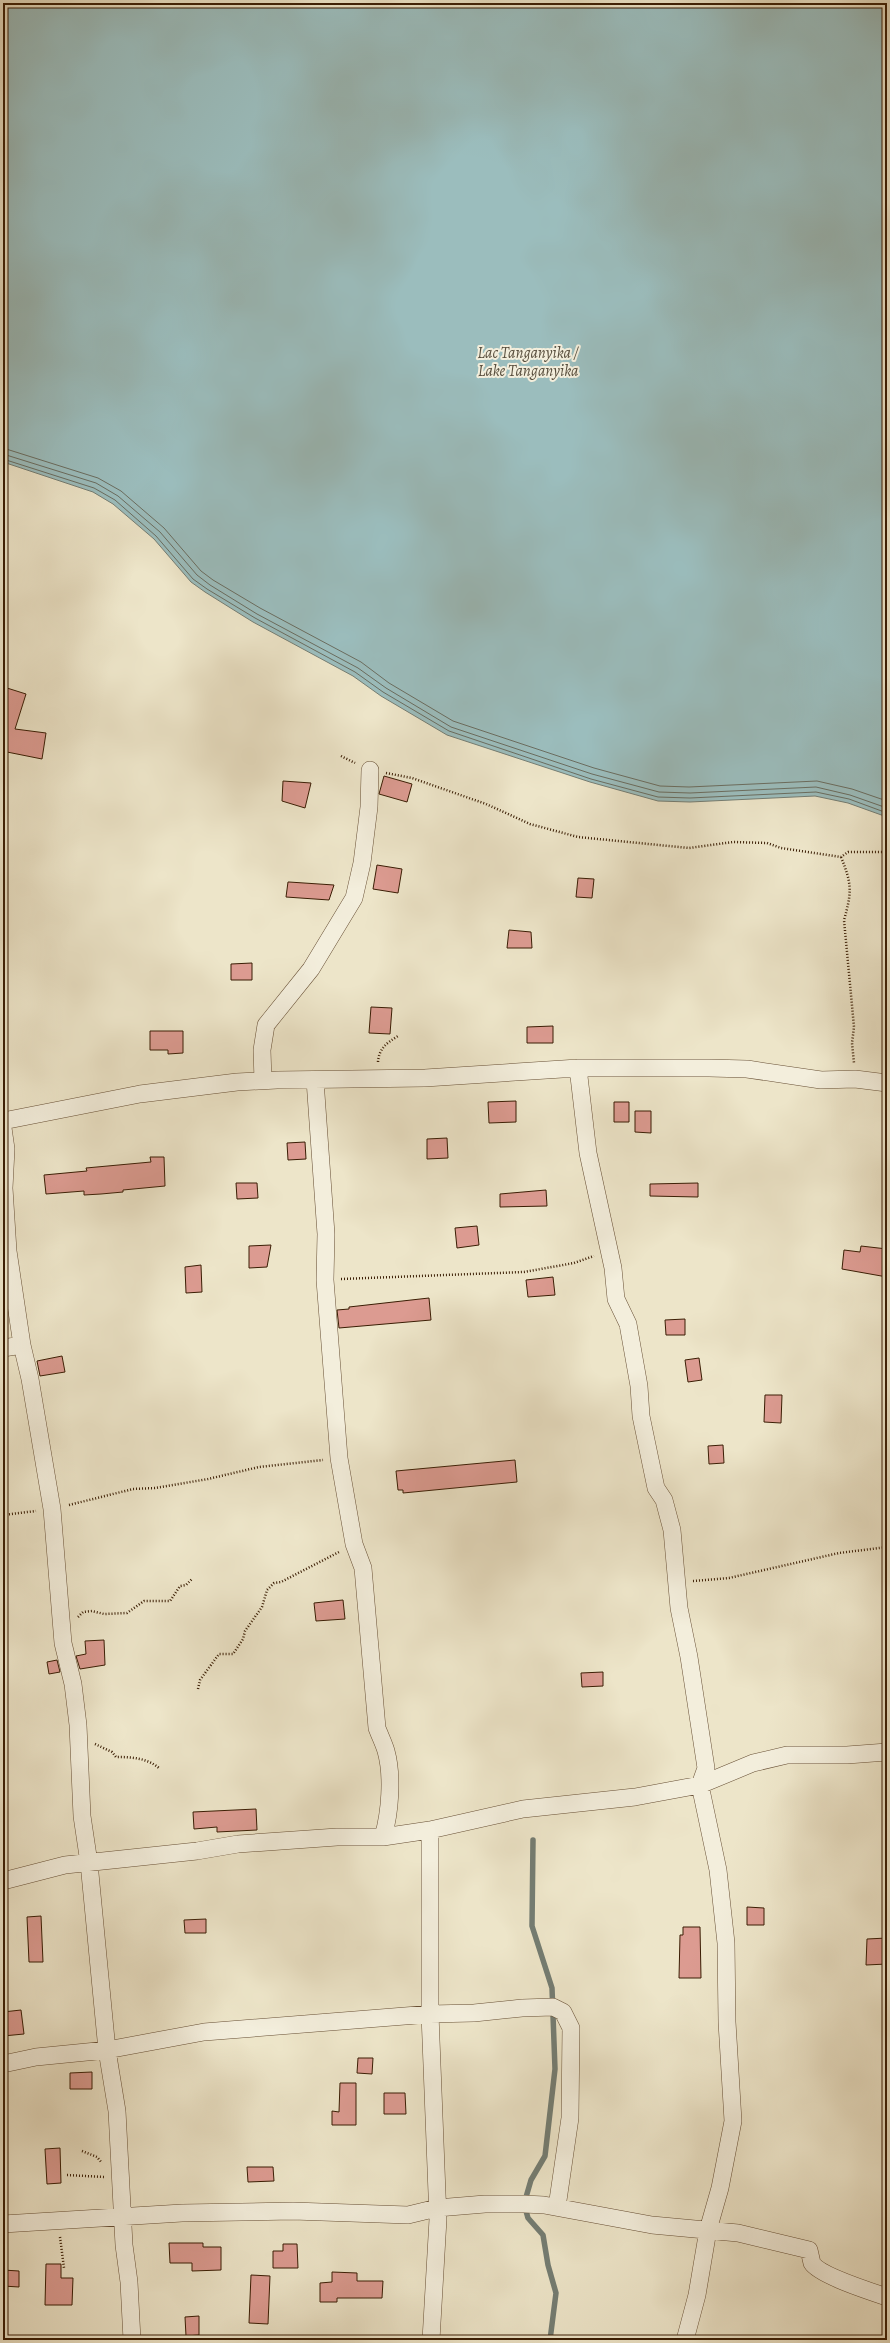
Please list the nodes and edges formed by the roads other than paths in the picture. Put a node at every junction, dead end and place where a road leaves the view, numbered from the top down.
1 (370, 770) road end
2 (578, 1068) junction
3 (315, 1080) junction
4 (264, 1081) junction
5 (887, 1083) edge
6 (3, 1121) edge
7 (3, 1128) edge
8 (22, 1345) junction
9 (3, 1348) edge
10 (887, 1752) edge
11 (700, 1785) junction
12 (430, 1830) junction
13 (383, 1838) junction
14 (89, 1863) junction
15 (3, 1881) edge
16 (430, 2014) junction
17 (107, 2050) junction
18 (3, 2064) edge
19 (557, 2207) junction
20 (437, 2208) junction
21 (122, 2216) junction
22 (3, 2224) edge
23 (708, 2230) junction
24 (887, 2297) edge
25 (132, 2340) edge
26 (431, 2340) edge
27 (685, 2340) edge

1 - 4 street
2 - 3 street
2 - 5 street
2 - 11 street
3 - 4 street
3 - 13 street
4 - 6 street
7 - 8 street
8 - 9 street
8 - 14 street
10 - 11 street
11 - 12 street
11 - 23 street
12 - 13 street
12 - 16 street
13 - 14 street
14 - 15 street
14 - 17 street
16 - 17 street
16 - 19 street
16 - 20 street
17 - 18 street
17 - 21 street
19 - 20 street
19 - 23 street
20 - 21 street
20 - 26 street
21 - 22 street
21 - 25 street
23 - 24 street
23 - 27 street

